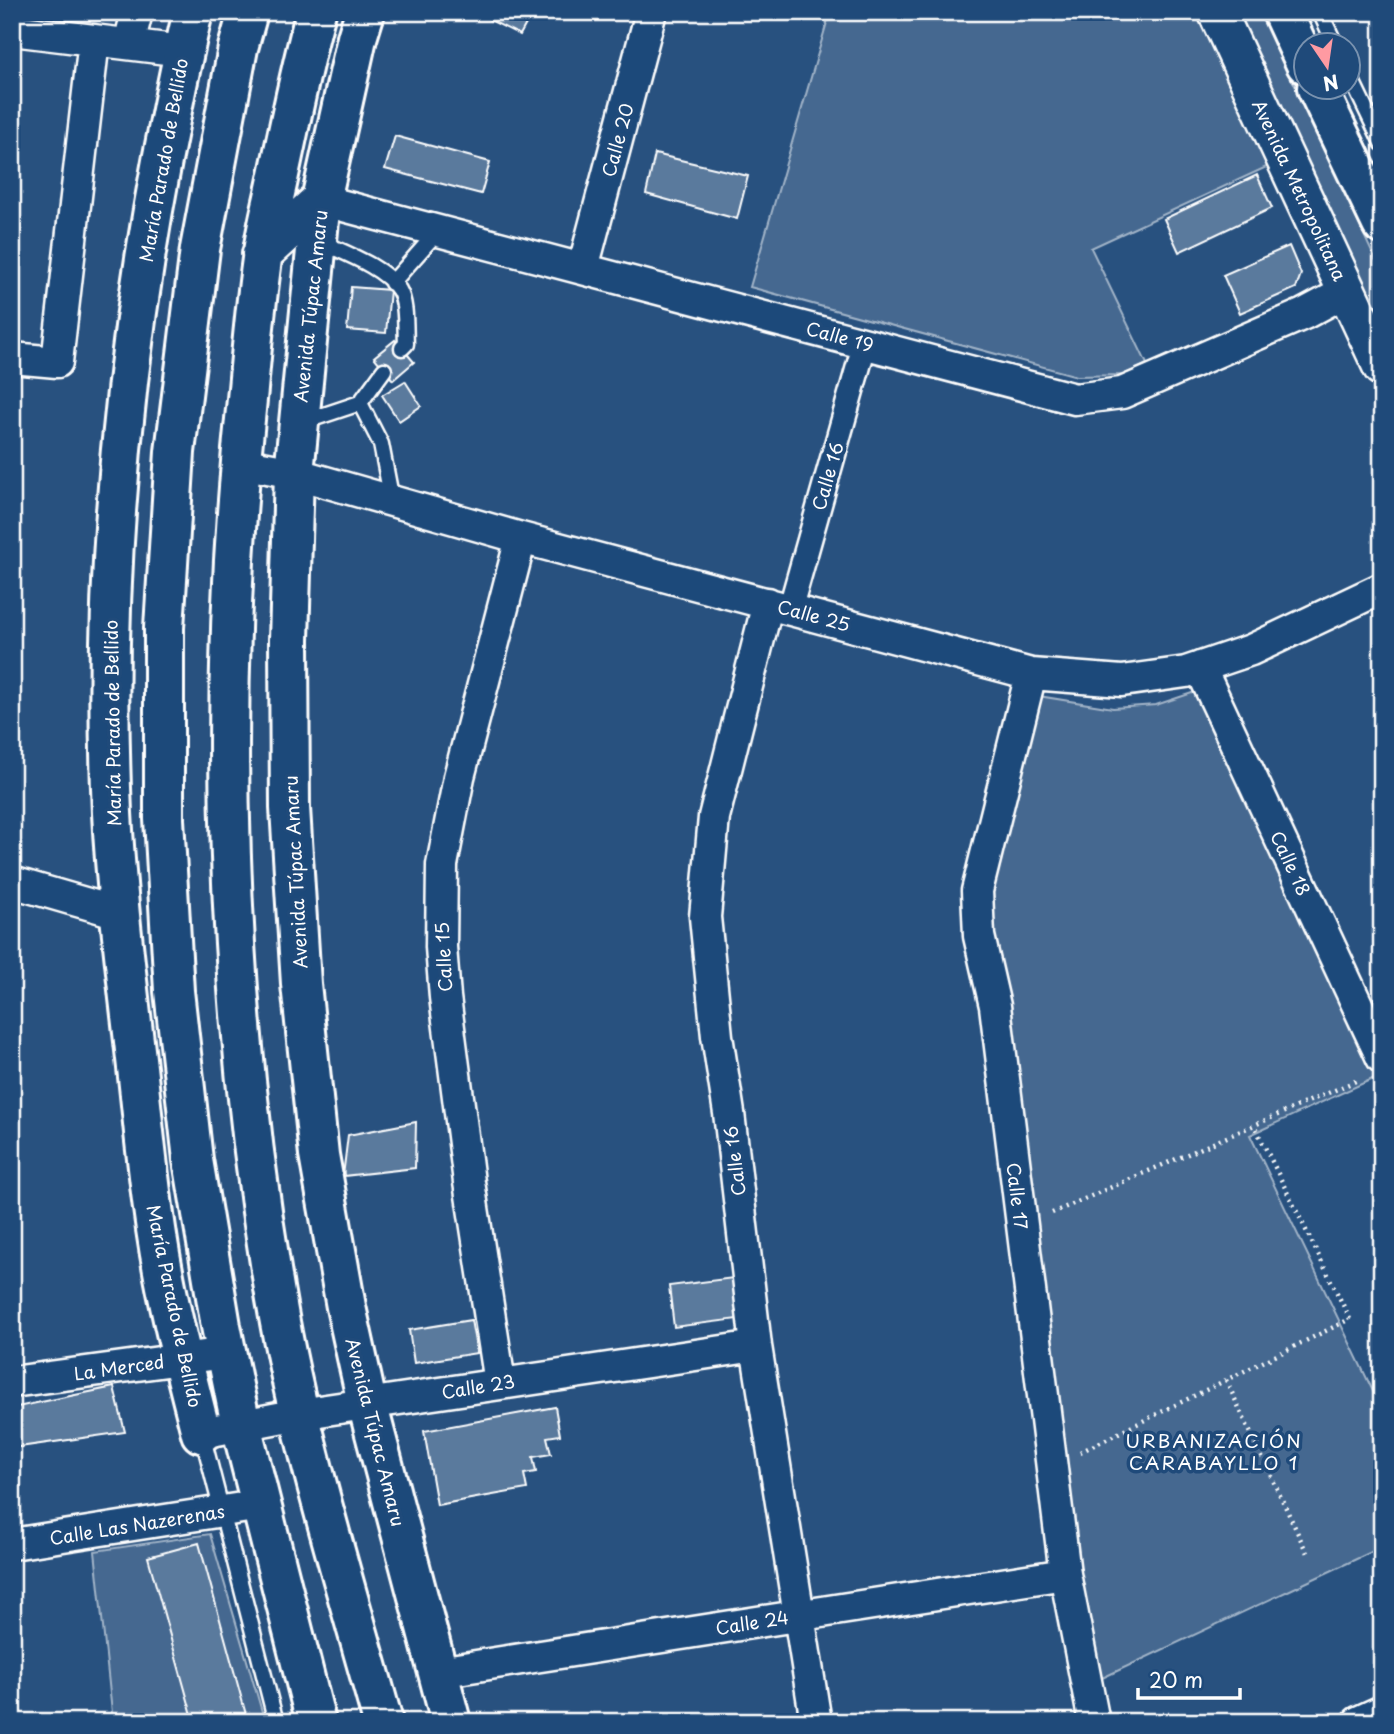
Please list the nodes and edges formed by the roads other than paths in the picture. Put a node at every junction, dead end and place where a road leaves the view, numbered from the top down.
1 (137, 12) edge
2 (193, 12) edge
3 (248, 12) edge
4 (316, 12) edge
5 (365, 12) edge
6 (651, 12) edge
7 (1217, 12) edge
8 (1282, 12) edge
9 (1320, 12) edge
10 (12, 30) edge
11 (1329, 32) edge
12 (1292, 33) edge
13 (94, 40) junction
14 (129, 44) junction
15 (183, 51) junction
16 (1362, 100) edge
17 (1324, 102) edge
18 (1382, 143) edge
19 (321, 200) junction
20 (1382, 224) edge
21 (439, 230) junction
22 (317, 240) junction
23 (262, 254) junction
24 (583, 268) junction
25 (392, 283) junction
26 (1347, 292) junction
27 (865, 343) junction
28 (402, 348) dead end
29 (12, 358) edge
30 (1382, 367) edge
31 (384, 370) dead end
32 (360, 403) junction
33 (299, 424) junction
34 (240, 463) junction
35 (294, 473) junction
36 (392, 501) junction
37 (522, 538) junction
38 (1382, 588) edge
39 (779, 606) junction
40 (1200, 667) junction
41 (1031, 674) junction
42 (12, 882) edge
43 (119, 913) junction
44 (1375, 1067) edge
45 (756, 1346) junction
46 (226, 1353) junction
47 (182, 1358) junction
48 (12, 1382) edge
49 (499, 1383) junction
50 (366, 1403) junction
51 (299, 1414) junction
52 (241, 1425) junction
53 (201, 1433) junction
54 (261, 1506) junction
55 (221, 1511) junction
56 (12, 1544) edge
57 (1065, 1574) junction
58 (799, 1614) junction
59 (438, 1672) junction
60 (1382, 1711) edge
61 (276, 1722) edge
62 (316, 1722) edge
63 (383, 1722) edge
64 (452, 1722) edge
65 (816, 1722) edge
66 (1094, 1722) edge
67 (1358, 1722) edge

1 - 14 street
2 - 15 main road, María Parado de Bellido
3 - 46 main road
4 - 23 main road
5 - 19 main road, Avenida Túpac Amaru
6 - 24 street, Calle 20
7 - 26 street, Avenida Metropolitana
8 - 12 main road
9 - 11 lane
10 - 13 street
13 - 14 street
13 - 29 street
14 - 15 street
15 - 43 main road, María Parado de Bellido
16 - 18 lane
17 - 20 main road
19 - 21 street, Calle 19
19 - 22 main road, Avenida Túpac Amaru
19 - 23 main road
21 - 24 street, Calle 19
21 - 25 lane
22 - 25 lane
22 - 33 main road, Avenida Túpac Amaru
23 - 34 main road
24 - 27 street, Calle 19
25 - 28 lane
26 - 27 street, Calle 19
26 - 30 street, Avenida Metropolitana
27 - 39 street, Calle 16
31 - 32 lane
32 - 33 lane
32 - 36 lane
33 - 35 main road, Avenida Túpac Amaru
34 - 35 street, Calle 25
34 - 51 main road
35 - 36 street, Calle 25
35 - 50 main road, Avenida Túpac Amaru
36 - 37 street, Calle 25
37 - 39 street, Calle 25
37 - 49 street, Calle 15
38 - 40 street, Calle 25
39 - 41 street, Calle 25
39 - 45 street, Calle 16
40 - 41 street, Calle 25
40 - 44 street, Calle 18
41 - 57 street, Calle 17
42 - 43 street
43 - 47 main road, María Parado de Bellido
45 - 49 street, Calle 23
45 - 58 street, Calle 16
46 - 47 street, La Merced
46 - 52 main road
47 - 48 street, La Merced
47 - 53 main road, María Parado de Bellido
49 - 50 street, Calle 23
50 - 51 street, Calle 23
50 - 59 main road, Avenida Túpac Amaru
51 - 52 street, Calle 23
51 - 63 main road
52 - 53 street, Calle 23
52 - 54 main road
53 - 55 lane
54 - 55 street, Calle Las Nazerenas
54 - 62 main road
55 - 56 street, Calle Las Nazerenas
55 - 61 lane
57 - 58 street, Calle 24
57 - 66 street, Calle 17
58 - 59 street, Calle 24
58 - 65 street, Calle 16
59 - 64 main road, Avenida Túpac Amaru
60 - 67 street

